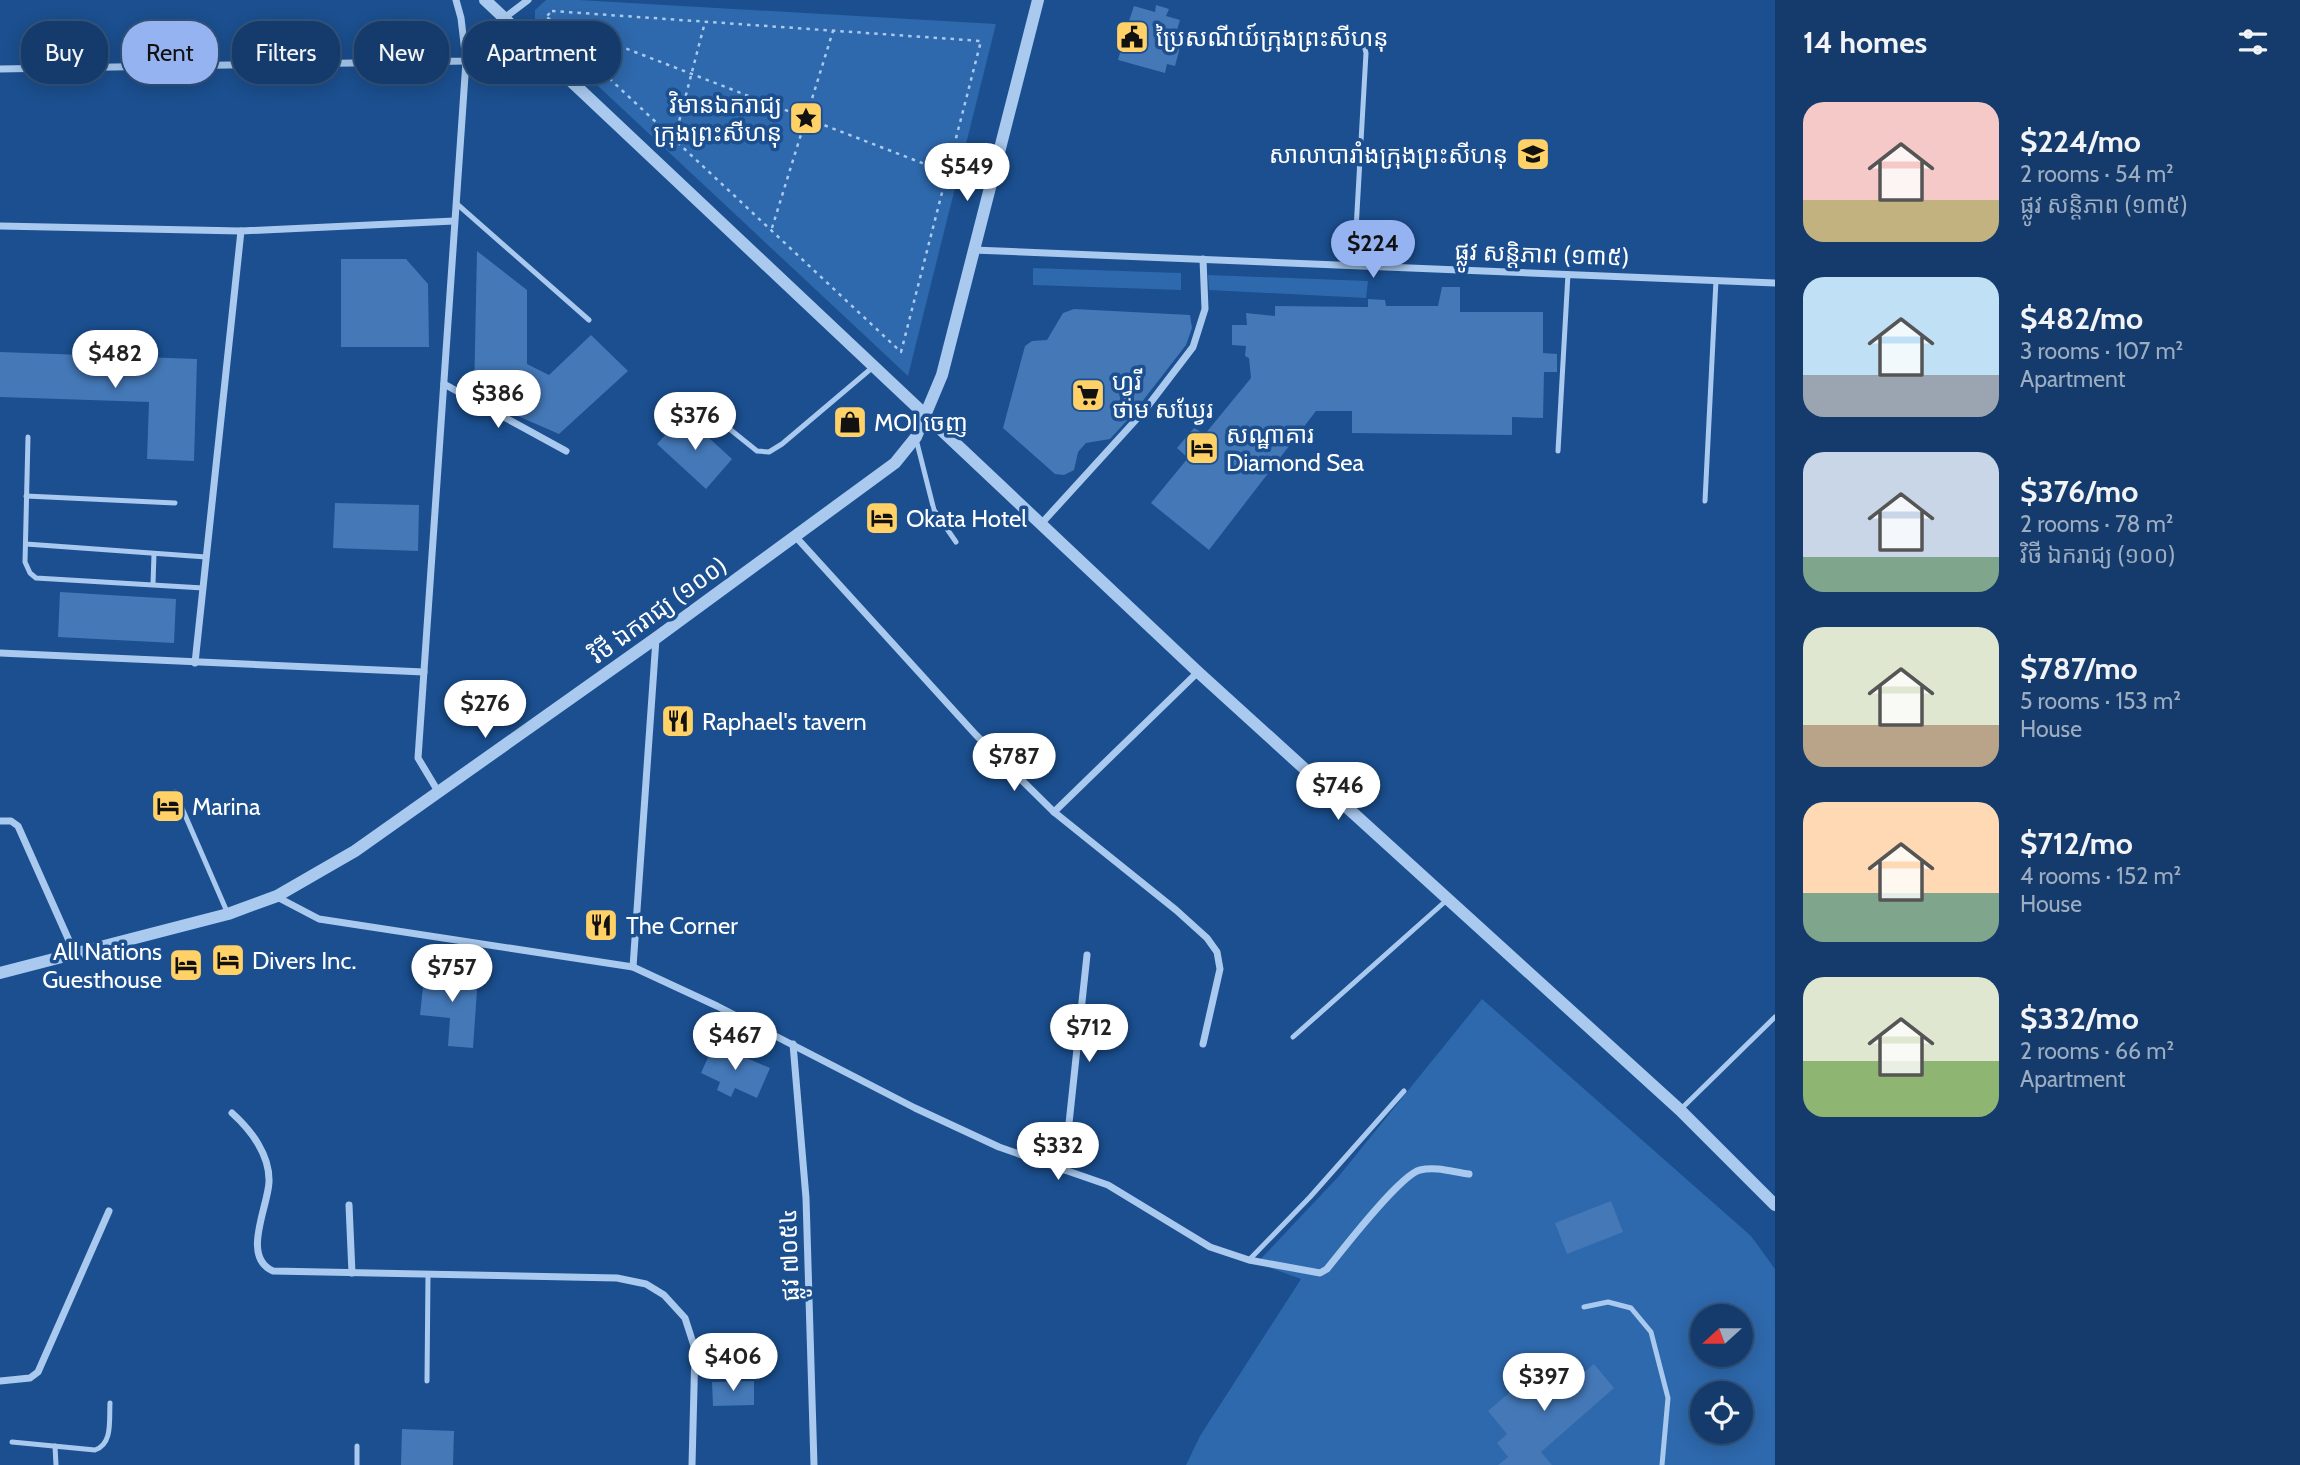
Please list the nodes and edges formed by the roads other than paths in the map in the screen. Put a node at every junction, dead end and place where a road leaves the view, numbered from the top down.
1 (456, 0) edge
2 (485, 0) edge
3 (528, 0) edge
4 (1038, 0) edge
5 (502, 18) junction
6 (498, 21) edge
7 (463, 35) edge
8 (1363, 40) dead end
9 (463, 61) edge
10 (0, 69) edge
11 (465, 84) edge
12 (457, 204) junction
13 (454, 220) junction
14 (0, 226) edge
15 (241, 231) junction
16 (972, 250) junction
17 (1203, 259) junction
18 (1354, 265) junction
19 (1568, 274) junction
20 (1716, 280) junction
21 (1775, 283) edge
22 (589, 320) dead end
23 (873, 366) junction
24 (444, 384) junction
25 (696, 402) dead end
26 (924, 415) junction
27 (28, 437) dead end
28 (916, 437) junction
29 (1558, 450) dead end
30 (566, 451) dead end
31 (26, 496) junction
32 (1705, 501) dead end
33 (174, 503) dead end
34 (1041, 524) junction
35 (795, 536) junction
36 (956, 542) dead end
37 (26, 544) junction
38 (154, 554) junction
39 (206, 557) junction
40 (153, 584) junction
41 (203, 588) junction
42 (656, 638) junction
43 (0, 653) edge
44 (195, 663) junction
45 (425, 672) junction
46 (1198, 672) junction
47 (175, 792) dead end
48 (439, 793) junction
49 (1054, 812) junction
50 (0, 821) edge
51 (277, 896) junction
52 (1448, 899) junction
53 (228, 914) junction
54 (75, 954) junction
55 (1087, 955) dead end
56 (633, 967) junction
57 (0, 973) edge
58 (1775, 1017) edge
59 (1293, 1037) dead end
60 (793, 1044) junction
61 (1203, 1044) dead end
62 (1404, 1091) dead end
63 (1680, 1110) junction
64 (232, 1113) dead end
65 (1064, 1170) junction
66 (1469, 1174) dead end
67 (349, 1205) dead end
68 (1775, 1205) edge
69 (109, 1211) dead end
70 (1249, 1260) junction
71 (352, 1273) junction
72 (428, 1274) junction
73 (1584, 1307) dead end
74 (0, 1381) edge
75 (427, 1381) dead end
76 (110, 1403) dead end
77 (12, 1442) dead end
78 (357, 1446) dead end
79 (55, 1447) junction
80 (56, 1465) edge
81 (357, 1465) edge
82 (692, 1465) edge
83 (814, 1465) edge
84 (1662, 1465) edge

1 - 7 street
2 - 5 street
3 - 5 street
4 - 16 street, វិថី ឯករាជ្យ (១០០)
5 - 6 street
5 - 23 street
8 - 18 lane
9 - 10 street
11 - 12 street
12 - 13 street
12 - 22 lane
13 - 15 street
13 - 24 street
14 - 15 street
15 - 39 street
16 - 17 street, ផ្លូវ សន្តិភាព (១៣៥)
16 - 26 street, វិថី ឯករាជ្យ (១០០)
17 - 18 street, ផ្លូវ សន្តិភាព (១៣៥)
17 - 34 street
18 - 19 street, ផ្លូវ សន្តិភាព (១៣៥)
19 - 20 street, ផ្លូវ សន្តិភាព (១៣៥)
19 - 29 lane
20 - 21 street, ផ្លូវ សន្តិភាព (១៣៥)
20 - 32 lane
23 - 25 lane
23 - 26 street
24 - 30 street
24 - 45 street
26 - 28 street, វិថី ឯករាជ្យ (១០០)
26 - 34 street
27 - 31 lane
28 - 35 street, វិថី ឯករាជ្យ (១០០)
28 - 36 lane
31 - 33 lane
31 - 37 lane
34 - 46 street
35 - 42 street, វិថី ឯករាជ្យ (១០០)
35 - 49 street
37 - 38 lane
37 - 40 lane
38 - 39 lane
38 - 40 lane
39 - 41 street
40 - 41 lane
41 - 44 street
42 - 48 street, វិថី ឯករាជ្យ (១០០)
42 - 56 street
43 - 44 street
44 - 45 street
45 - 48 street
46 - 49 street
46 - 52 street
47 - 53 lane
48 - 51 street, វិថី ឯករាជ្យ (១០០)
49 - 61 street
50 - 54 street
51 - 53 street, វិថី ឯករាជ្យ (១០០)
51 - 56 street
52 - 59 lane
52 - 63 street
53 - 54 street, វិថី ឯករាជ្យ (១០០)
54 - 57 street, វិថី ឯករាជ្យ (១០០)
55 - 65 street
56 - 60 street
58 - 63 lane
60 - 65 street
60 - 83 street, ផ្លូវ ៧០៥៤
62 - 70 lane
63 - 68 street
64 - 71 street
65 - 70 street
66 - 70 street
67 - 71 street
69 - 74 street
71 - 72 street
72 - 75 lane
72 - 82 street
73 - 84 lane
76 - 79 lane
77 - 79 lane
78 - 81 lane
79 - 80 lane

